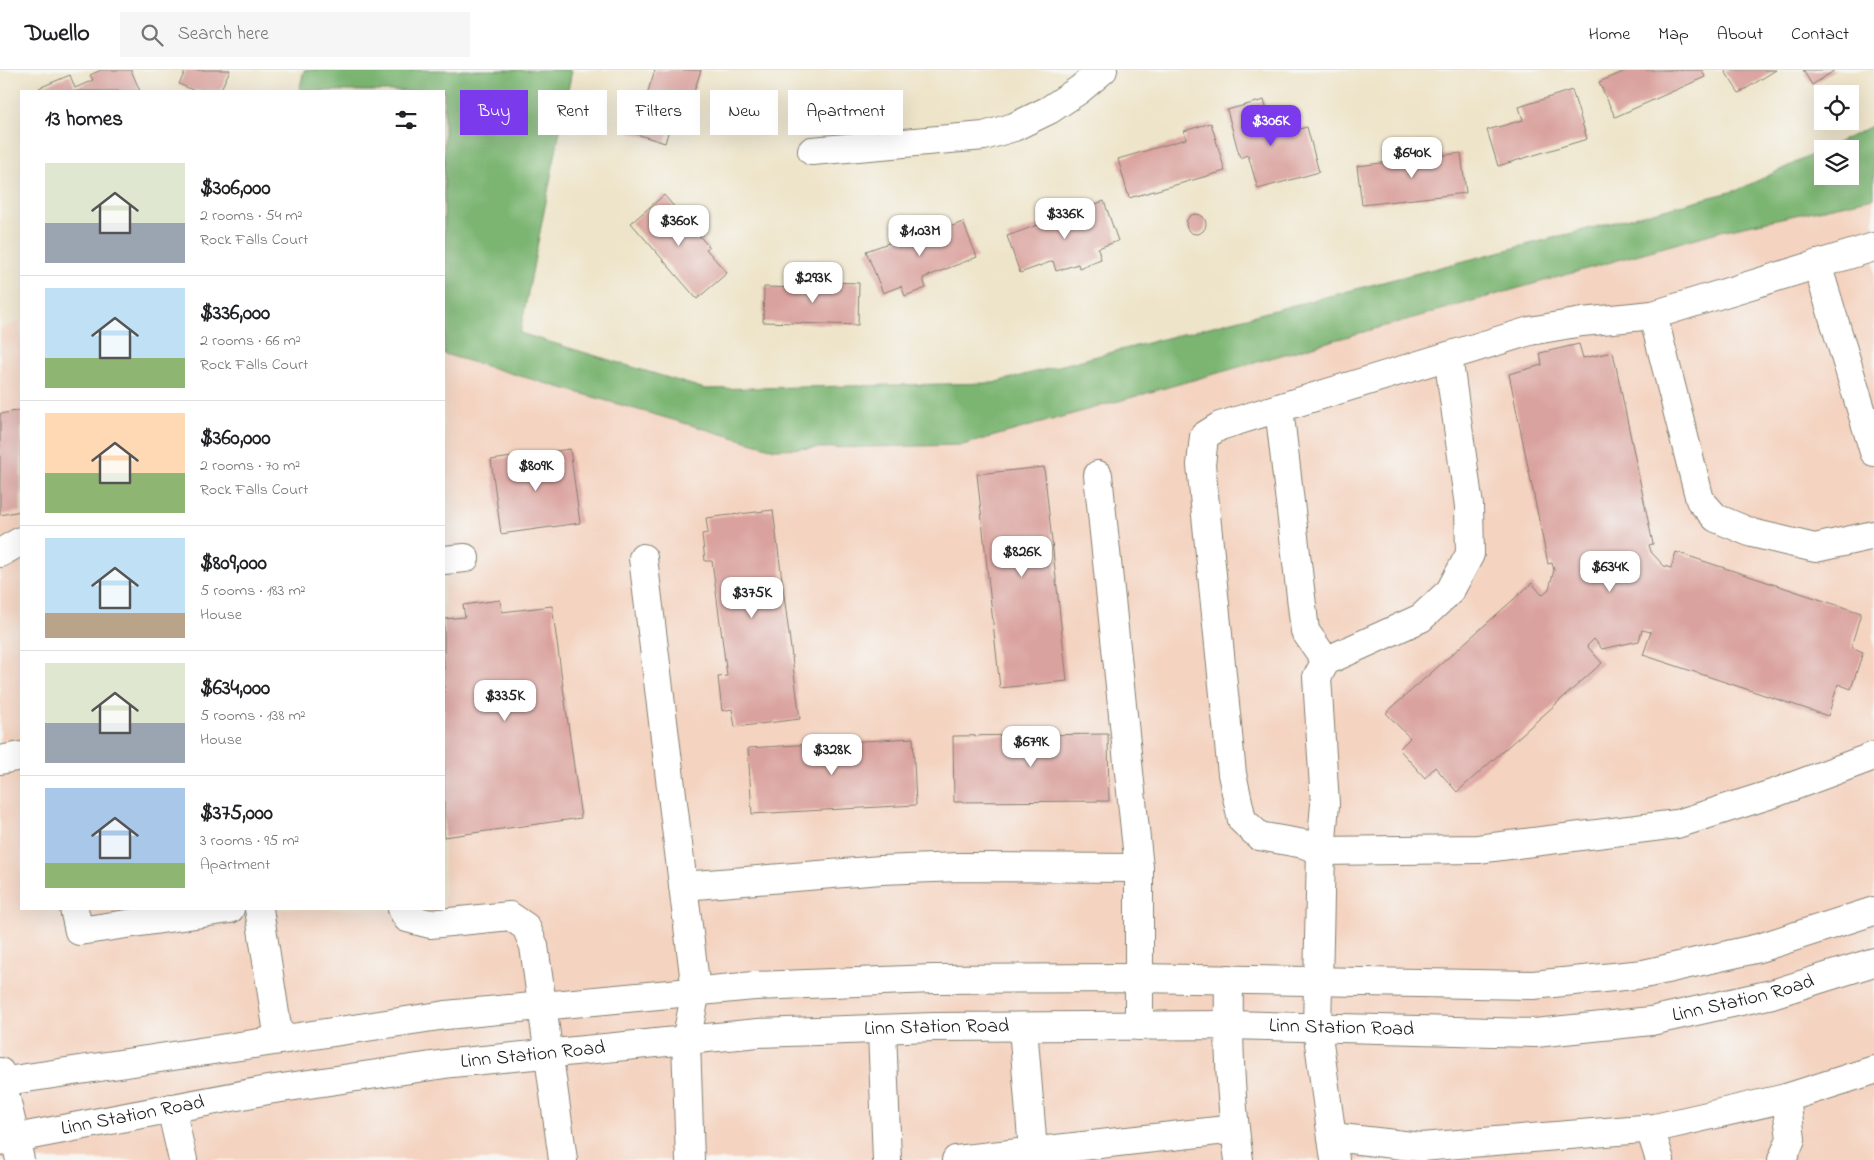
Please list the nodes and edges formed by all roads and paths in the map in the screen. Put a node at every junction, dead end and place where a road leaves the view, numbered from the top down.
1 (1102, 70) edge
2 (812, 151) dead end
3 (1874, 246) edge
4 (1817, 264) junction
5 (1654, 315) junction
6 (1448, 356) junction
7 (1279, 408) junction
8 (1874, 452) edge
9 (1098, 476) dead end
10 (1874, 536) edge
11 (20, 542) edge
12 (0, 553) edge
13 (643, 558) dead end
14 (1326, 661) junction
15 (20, 756) edge
16 (1874, 756) edge
17 (0, 760) edge
18 (1321, 851) junction
19 (1139, 868) junction
20 (683, 886) junction
21 (74, 910) edge
22 (223, 910) edge
23 (258, 910) edge
24 (403, 910) edge
25 (1874, 912) edge
26 (1874, 962) edge
27 (1138, 978) junction
28 (1230, 979) junction
29 (1319, 980) junction
30 (696, 991) junction
31 (543, 1006) junction
32 (1228, 1025) junction
33 (1139, 1026) junction
34 (1023, 1027) junction
35 (1317, 1028) junction
36 (882, 1030) junction
37 (279, 1040) junction
38 (686, 1041) junction
39 (549, 1053) junction
40 (1874, 1070) edge
41 (1, 1079) edge
42 (1786, 1098) junction
43 (171, 1108) junction
44 (1235, 1129) junction
45 (1650, 1129) junction
46 (12, 1146) edge
47 (1333, 1148) edge
48 (1033, 1151) junction
49 (1422, 1153) edge
50 (183, 1160) edge
51 (563, 1160) edge
52 (690, 1160) edge
53 (887, 1160) edge
54 (956, 1160) edge
55 (1239, 1160) edge
56 (1660, 1160) edge
57 (1782, 1160) edge

1 - 2 street
3 - 4 street
4 - 5 street
4 - 8 street
5 - 6 street
5 - 10 street
6 - 7 street
6 - 14 street
7 - 14 street
7 - 18 street
9 - 19 street
11 - 12 street
13 - 20 street
14 - 18 street
15 - 17 street
16 - 18 street
18 - 29 street
19 - 20 street
19 - 27 street
20 - 30 street
21 - 22 street
23 - 37 street
24 - 31 street
25 - 29 street
26 - 35 street, Linn Station Road
27 - 28 street
27 - 30 street
27 - 33 street
28 - 29 street
28 - 32 street
29 - 35 street
30 - 31 street
30 - 38 street
31 - 37 street
31 - 39 street
32 - 33 street, Linn Station Road
32 - 35 street, Linn Station Road
32 - 44 street
33 - 34 street, Linn Station Road
34 - 36 street, Linn Station Road
34 - 48 street
35 - 47 street
36 - 38 street, Linn Station Road
36 - 53 street
37 - 41 street
38 - 39 street, Linn Station Road
38 - 52 street
39 - 43 street, Linn Station Road
39 - 51 street
40 - 42 street
41 - 46 street
42 - 45 street
42 - 57 street
43 - 46 street, Linn Station Road
43 - 50 street
44 - 48 street
44 - 55 street
45 - 49 street
45 - 56 street
47 - 49 street
48 - 54 street

